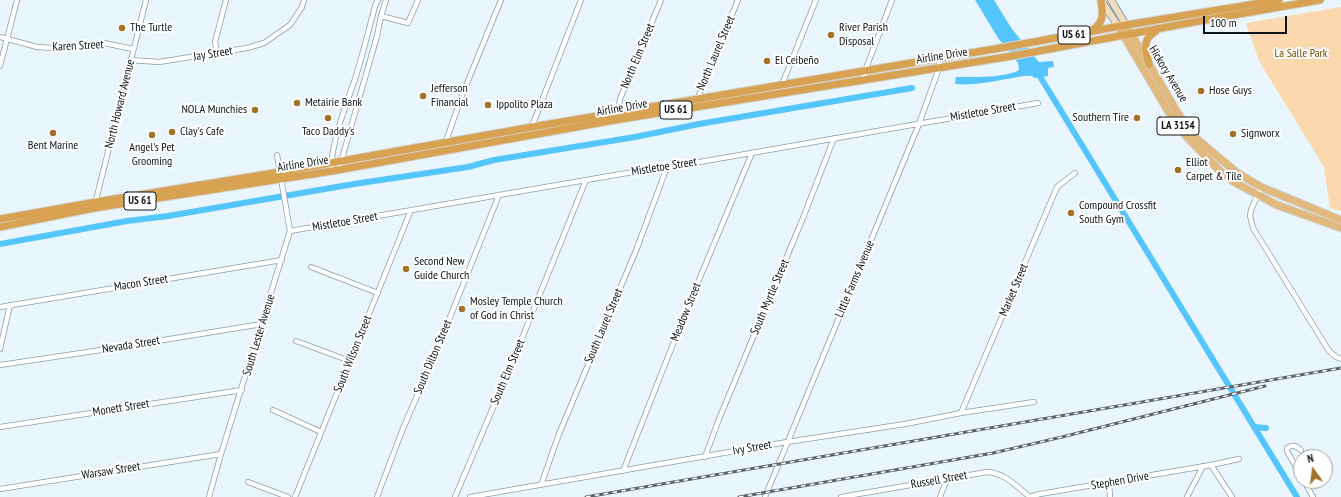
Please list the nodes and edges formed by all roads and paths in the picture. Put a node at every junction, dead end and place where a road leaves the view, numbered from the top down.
1 (17, 0) edge
2 (146, 0) edge
3 (226, 0) edge
4 (304, 0) edge
5 (378, 0) edge
6 (386, 0) edge
7 (418, 0) edge
8 (501, 0) edge
9 (581, 0) edge
10 (662, 0) edge
11 (738, 0) edge
12 (816, 0) edge
13 (892, 0) edge
14 (1101, 0) edge
15 (1111, 0) edge
16 (1279, 0) edge
17 (1320, 0) edge
18 (381, 16) junction
19 (1126, 25) junction
20 (1118, 26) junction
21 (1159, 28) junction
22 (1089, 32) junction
23 (1132, 34) junction
24 (1123, 35) junction
25 (0, 37) edge
26 (7, 39) junction
27 (133, 49) junction
28 (217, 52) junction
29 (940, 58) junction
30 (130, 60) junction
31 (1149, 64) junction
32 (0, 66) edge
33 (939, 68) junction
34 (865, 71) junction
35 (864, 80) junction
36 (353, 85) junction
37 (362, 88) junction
38 (782, 89) junction
39 (697, 103) junction
40 (1038, 103) dead end
41 (345, 111) junction
42 (618, 113) junction
43 (355, 115) junction
44 (919, 124) junction
45 (531, 131) junction
46 (834, 138) junction
47 (445, 146) junction
48 (752, 153) junction
49 (277, 155) dead end
50 (342, 161) junction
51 (331, 163) junction
52 (667, 167) junction
53 (340, 169) junction
54 (332, 171) junction
55 (1074, 173) dead end
56 (280, 175) junction
57 (586, 180) junction
58 (1261, 187) junction
59 (499, 195) junction
60 (1258, 195) junction
61 (95, 205) junction
62 (412, 210) junction
63 (0, 219) edge
64 (1341, 220) edge
65 (0, 227) edge
66 (1341, 228) edge
67 (290, 231) junction
68 (282, 260) junction
69 (311, 267) dead end
70 (378, 292) junction
71 (10, 305) junction
72 (0, 307) edge
73 (262, 324) junction
74 (296, 341) dead end
75 (0, 349) edge
76 (1339, 358) edge
77 (350, 361) junction
78 (0, 365) edge
79 (242, 390) junction
80 (1034, 402) dead end
81 (273, 410) dead end
82 (961, 413) junction
83 (0, 426) edge
84 (321, 432) junction
85 (787, 442) junction
86 (1300, 449) edge
87 (221, 454) junction
88 (705, 457) junction
89 (1239, 459) dead end
90 (1293, 462) edge
91 (1211, 465) junction
92 (1203, 466) junction
93 (622, 471) junction
94 (947, 479) junction
95 (248, 482) dead end
96 (1109, 483) junction
97 (541, 485) junction
98 (0, 489) edge
99 (853, 496) edge
100 (209, 497) edge
101 (288, 497) edge
102 (295, 497) edge
103 (377, 497) edge
104 (455, 497) edge
105 (470, 497) edge
106 (765, 497) edge
107 (841, 497) edge
108 (940, 497) edge
109 (1029, 497) edge
110 (1110, 497) edge
111 (1187, 497) edge
112 (1232, 497) edge

1 - 26 street
2 - 27 street, North Howard Avenue
3 - 28 street
4 - 28 street, Jay Street
5 - 36 street
6 - 18 street
7 - 18 street
8 - 47 street
9 - 45 street
10 - 42 street, North Elm Street
11 - 39 street, North Laurel Street
12 - 38 street
13 - 34 street
14 - 20 main road
14 - 22 highway
15 - 19 main road
16 - 19 highway, Airline Drive / US 61
17 - 21 highway, Airline Drive / US 61
18 - 37 street
19 - 20 highway, Airline Drive / US 61
19 - 23 main road, Hickory Avenue / LA 3154
20 - 22 highway, Airline Drive / US 61
20 - 24 main road, Hickory Avenue / LA 3154
21 - 23 highway, Airline Drive / US 61
21 - 31 highway
22 - 29 highway, Airline Drive / US 61
23 - 24 highway, Airline Drive / US 61
23 - 31 main road, Hickory Avenue / LA 3154
24 - 33 highway, Airline Drive / US 61
24 - 60 main road, Hickory Avenue / LA 3154
25 - 26 street, Karen Street
26 - 27 street, Karen Street
26 - 32 street
27 - 30 street, North Howard Avenue
28 - 30 street, Jay Street
29 - 33 street, Little Farms Avenue
29 - 34 highway, Airline Drive / US 61
30 - 61 street, North Howard Avenue
31 - 58 main road, Hickory Avenue / LA 3154
33 - 35 highway, Airline Drive / US 61
33 - 44 street, Little Farms Avenue
34 - 35 street
34 - 38 highway, Airline Drive / US 61
35 - 38 highway, Airline Drive / US 61
36 - 37 street
36 - 41 street
37 - 43 street
38 - 39 highway, Airline Drive / US 61
39 - 42 highway, Airline Drive / US 61
39 - 45 highway, Airline Drive / US 61
40 - 44 street, Mistletoe Street
41 - 43 street
41 - 51 street
42 - 45 highway, Airline Drive / US 61
43 - 50 street
44 - 46 street, Mistletoe Street
44 - 85 street, Little Farms Avenue
45 - 47 highway, Airline Drive / US 61
46 - 48 street, Mistletoe Street
46 - 88 street, South Myrtle Street
47 - 50 highway, Airline Drive / US 61
47 - 53 highway, Airline Drive / US 61
48 - 52 street, Mistletoe Street
48 - 93 street, Meadow Street
49 - 56 street, South Lester Avenue
50 - 51 highway, Airline Drive / US 61
50 - 53 street
51 - 54 street
51 - 56 highway, Airline Drive / US 61
52 - 57 street, Mistletoe Street
52 - 97 street, South Laurel Street
53 - 54 highway, Airline Drive / US 61
54 - 56 highway, Airline Drive / US 61
55 - 82 street, Market Street
56 - 61 highway, Airline Drive / US 61
56 - 67 street, South Lester Avenue
57 - 59 street, Mistletoe Street
57 - 104 street, South Elm Street
58 - 60 street
58 - 64 main road, LA 3154
59 - 62 street, Mistletoe Street
59 - 103 street, South Dilton Street
60 - 66 main road, LA 3154
60 - 76 street
61 - 63 highway, Airline Drive / US 61
61 - 65 highway, Airline Drive / US 61
62 - 67 street, Mistletoe Street
62 - 70 street, South Wilson Street
67 - 68 street, South Lester Avenue
68 - 71 street, Macon Street
68 - 73 street, South Lester Avenue
69 - 70 street
70 - 77 street, South Wilson Street
71 - 72 street, Macon Street
71 - 75 street
73 - 78 street, Nevada Street
73 - 79 street, South Lester Avenue
74 - 77 street
77 - 84 street, South Wilson Street
79 - 83 street, Monett Street
79 - 87 street, South Lester Avenue
80 - 82 street, Ivy Street
81 - 84 street
82 - 85 street, Ivy Street
84 - 102 street, South Wilson Street
85 - 88 street, Ivy Street
85 - 106 street, Little Farms Avenue
86 - 90 street
87 - 98 street, Warsaw Street
87 - 100 street, South Lester Avenue
88 - 93 street, Ivy Street
89 - 91 street, Stephen Drive
91 - 92 street, Stephen Drive
91 - 112 street
92 - 96 street, Stephen Drive
92 - 111 street
93 - 97 street, Ivy Street
94 - 99 street, Russell Street
94 - 108 street
94 - 109 street, Russell Street
95 - 101 street
96 - 109 street, Stephen Drive
96 - 110 street
97 - 105 street, Ivy Street
99 - 107 street, Russell Street

